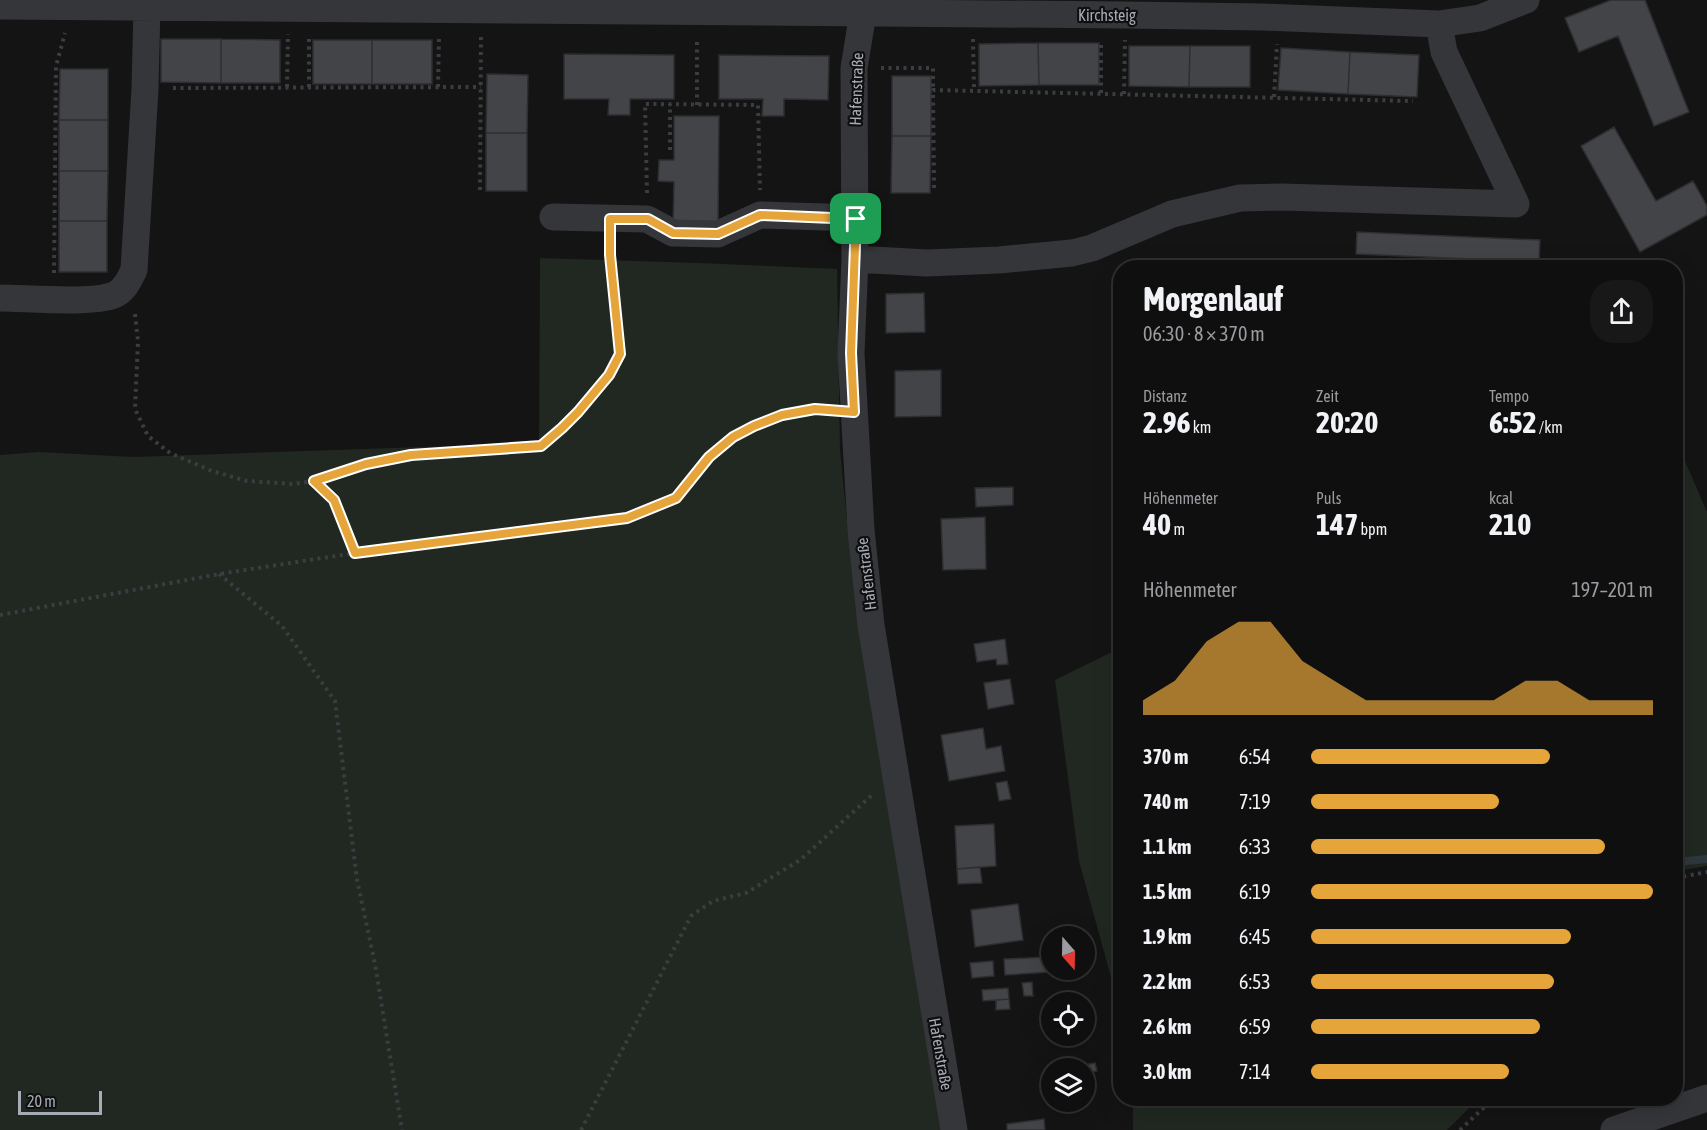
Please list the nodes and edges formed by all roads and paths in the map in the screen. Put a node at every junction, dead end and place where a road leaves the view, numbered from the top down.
1 (1526, 0) edge
2 (110, 3) edge
3 (408, 4) edge
4 (0, 6) edge
5 (72, 6) junction
6 (147, 6) junction
7 (299, 7) junction
8 (970, 7) edge
9 (439, 9) junction
10 (482, 9) junction
11 (697, 12) junction
12 (863, 13) junction
13 (1113, 15) junction
14 (1278, 17) junction
15 (1439, 24) junction
16 (854, 68) junction
17 (287, 87) junction
18 (309, 87) junction
19 (438, 87) junction
20 (481, 87) junction
21 (145, 89) junction
22 (974, 89) junction
23 (933, 90) junction
24 (1101, 93) junction
25 (1124, 94) junction
26 (1274, 97) junction
27 (1413, 101) dead end
28 (670, 104) junction
29 (697, 105) junction
30 (670, 150) dead end
31 (934, 188) dead end
32 (480, 190) dead end
33 (760, 215) junction
34 (553, 217) dead end
35 (610, 219) junction
36 (648, 219) junction
37 (856, 219) junction
38 (855, 259) junction
39 (128, 284) junction
40 (0, 298) edge
41 (54, 298) junction
42 (854, 412) junction
43 (314, 481) junction
44 (355, 553) junction
45 (219, 574) junction
46 (0, 615) edge
47 (896, 774) junction
48 (1707, 872) edge
49 (1683, 877) edge
50 (1707, 1098) edge
51 (1486, 1106) edge
52 (402, 1130) edge
53 (581, 1130) edge
54 (954, 1130) edge
55 (1460, 1130) edge
56 (1614, 1130) edge

1 - 15 street, Kirchsteig
2 - 5 street, Kirchsteig
2 - 6 street, Kirchsteig
3 - 7 street, Kirchsteig
3 - 9 street, Kirchsteig
4 - 5 street, Kirchsteig
5 - 41 path
6 - 7 street, Kirchsteig
6 - 21 street
7 - 17 path
7 - 18 path
8 - 12 street, Kirchsteig
8 - 13 street, Kirchsteig
8 - 22 path
9 - 10 street, Kirchsteig
9 - 19 path
10 - 11 street, Kirchsteig
10 - 20 path
11 - 12 street, Kirchsteig
11 - 29 path
12 - 16 street, Hafenstraße
13 - 14 street, Kirchsteig
13 - 24 path
13 - 25 path
14 - 15 street, Kirchsteig
14 - 26 path
15 - 38 street
16 - 23 path
16 - 37 street, Hafenstraße
17 - 18 path
17 - 21 path
18 - 19 path
19 - 20 path
20 - 32 path
21 - 39 street
22 - 23 path
22 - 24 path
23 - 31 path
24 - 25 path
25 - 26 path
26 - 27 path
28 - 29 path
28 - 30 path
28 - 36 path
29 - 33 path
33 - 36 street
33 - 37 street
34 - 35 street
35 - 36 street
35 - 43 path
37 - 38 street, Hafenstraße
38 - 42 street, Hafenstraße
39 - 41 street
39 - 43 path
40 - 41 street
42 - 44 path
42 - 47 street, Hafenstraße
43 - 44 path
44 - 45 path
45 - 46 path
45 - 52 path
47 - 53 path
47 - 54 street, Hafenstraße
48 - 49 path
50 - 56 street
51 - 55 path

